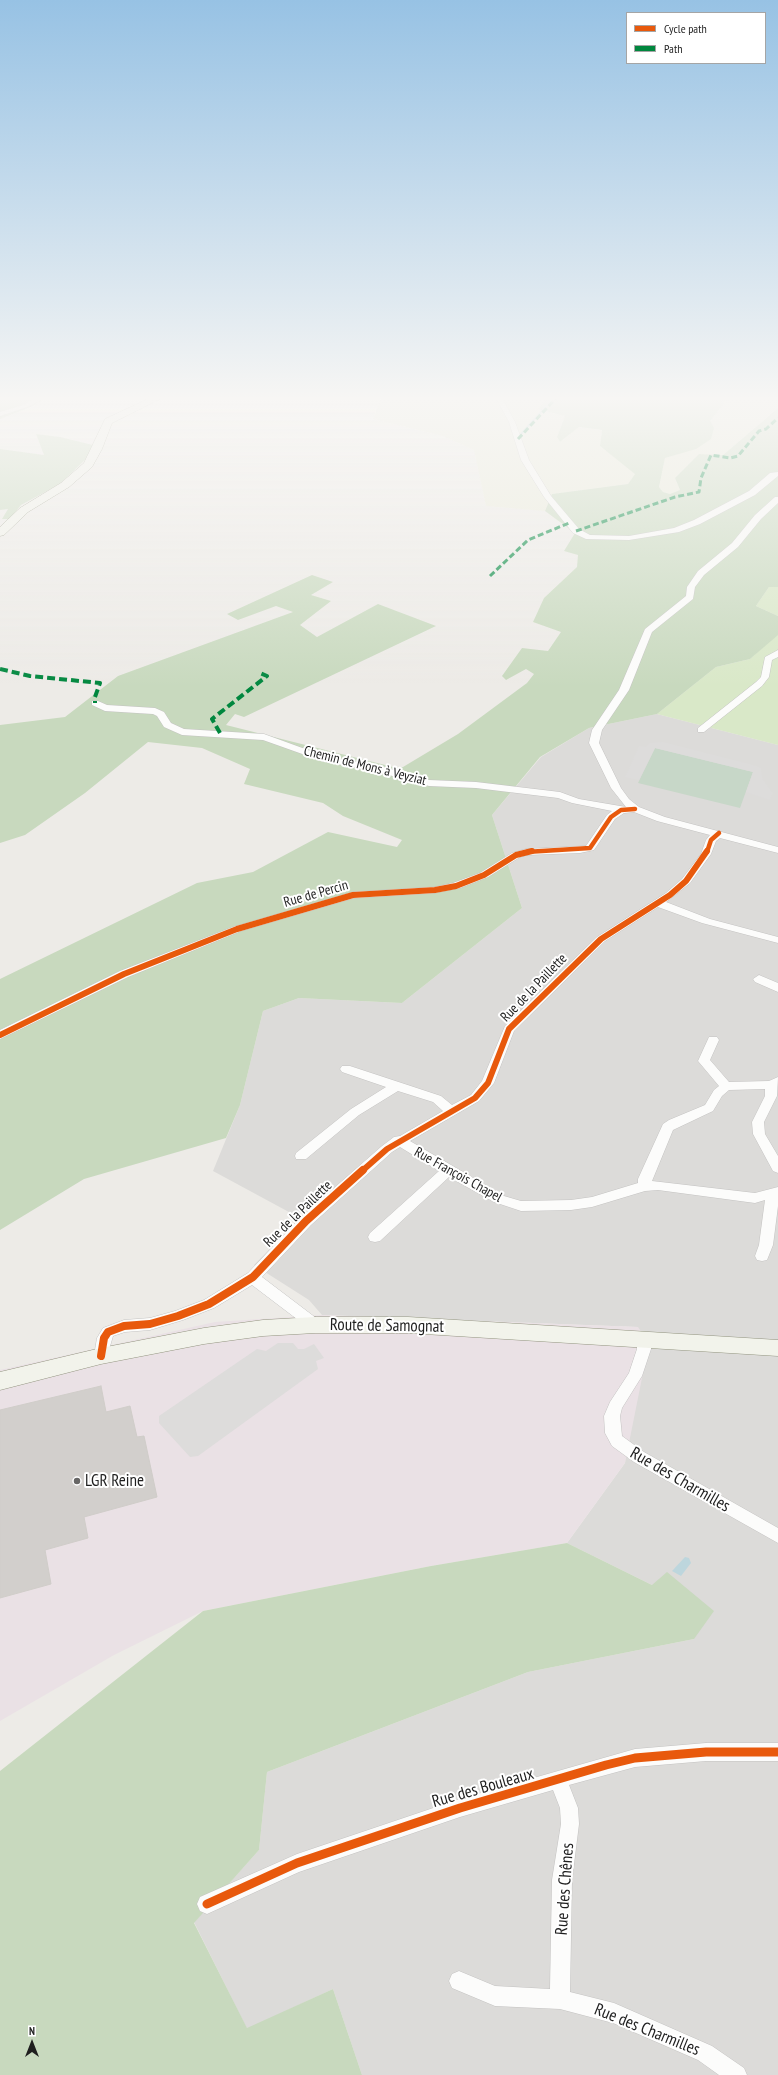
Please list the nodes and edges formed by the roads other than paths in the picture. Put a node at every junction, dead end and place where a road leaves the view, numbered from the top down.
1 (52, 493) edge
2 (545, 493) edge
3 (752, 493) edge
4 (778, 499) edge
5 (0, 533) edge
6 (778, 653) edge
7 (95, 703) dead end
8 (701, 730) dead end
9 (635, 809) junction
10 (621, 810) junction
11 (719, 833) junction
12 (778, 850) edge
13 (657, 903) junction
14 (778, 940) edge
15 (759, 978) dead end
16 (778, 988) edge
17 (0, 1034) edge
18 (713, 1040) dead end
19 (346, 1069) dead end
20 (775, 1083) edge
21 (726, 1086) junction
22 (395, 1087) junction
23 (452, 1112) junction
24 (399, 1140) junction
25 (301, 1156) dead end
26 (778, 1168) edge
27 (448, 1170) junction
28 (645, 1186) junction
29 (775, 1193) edge
30 (375, 1237) dead end
31 (762, 1256) dead end
32 (253, 1277) junction
33 (315, 1325) junction
34 (644, 1340) junction
35 (778, 1348) edge
36 (101, 1356) junction
37 (0, 1380) edge
38 (774, 1531) edge
39 (778, 1752) edge
40 (558, 1780) junction
41 (207, 1904) dead end
42 (459, 1981) dead end
43 (560, 1999) junction
44 (737, 2075) edge

1 - 5 main road
2 - 3 street
4 - 9 street
6 - 8 street
7 - 10 street, Chemin de Mons à Veyziat
9 - 10 street
9 - 11 street
10 - 17 street, Rue de Percin
11 - 12 street
11 - 13 street, Rue de la Paillette
13 - 14 street
13 - 23 street, Rue de la Paillette
15 - 16 street
18 - 21 street
19 - 22 street
20 - 21 street
20 - 26 street
21 - 28 street
22 - 23 street
22 - 25 street
23 - 24 street, Rue de la Paillette
24 - 27 street, Rue François Chapel
24 - 32 street, Rue de la Paillette
27 - 28 street, Rue François Chapel
27 - 30 street
28 - 29 street, Rue François Chapel
29 - 31 street
32 - 33 street
32 - 36 street, Rue de la Paillette
33 - 34 main road, Route de Samognat
33 - 36 main road, Route de Samognat
34 - 35 main road, Route de Samognat
34 - 38 street, Rue des Charmilles
36 - 37 main road, Route de Samognat
39 - 40 street, Rue des Bouleaux
40 - 41 street, Rue des Bouleaux
40 - 43 street, Rue des Chênes
42 - 43 street, Rue des Charmilles
43 - 44 street, Rue des Charmilles

